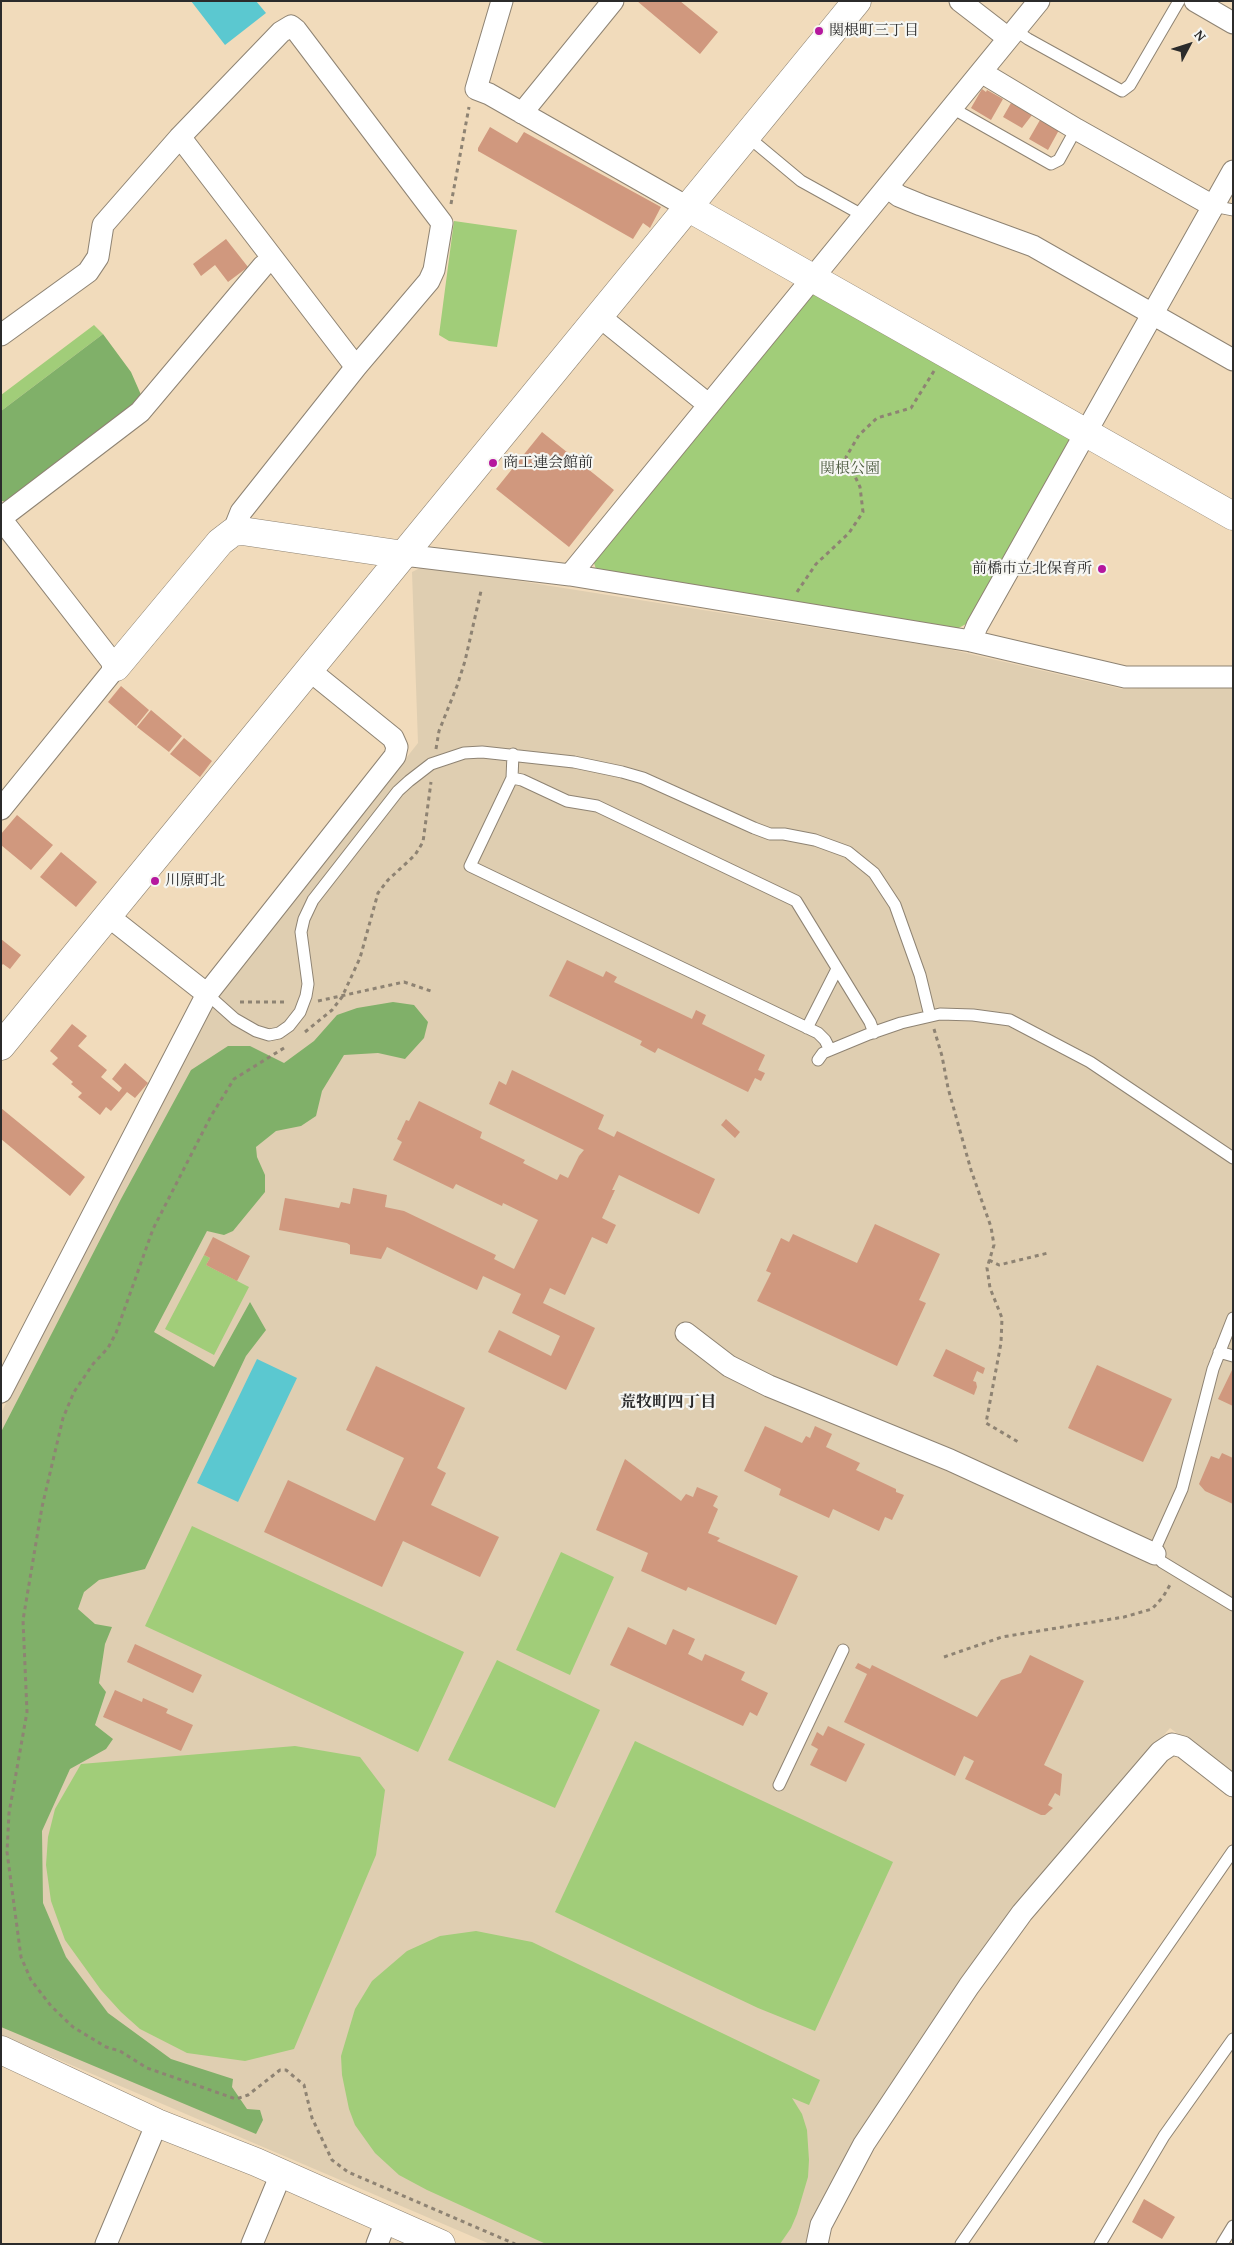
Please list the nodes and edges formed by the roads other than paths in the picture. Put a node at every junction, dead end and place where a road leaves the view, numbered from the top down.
1 (502, 1) edge
2 (613, 1) edge
3 (857, 1) edge
4 (960, 1) edge
5 (1039, 1) edge
6 (1179, 1) edge
7 (1194, 1) edge
8 (1233, 23) edge
9 (1012, 34) junction
10 (981, 72) junction
11 (952, 108) junction
12 (522, 113) junction
13 (1076, 129) junction
14 (747, 136) junction
15 (180, 137) junction
16 (1233, 172) edge
17 (887, 187) junction
18 (689, 208) junction
19 (1223, 208) edge
20 (864, 216) junction
21 (272, 259) junction
22 (812, 279) junction
23 (1153, 315) junction
24 (600, 317) junction
25 (1, 335) edge
26 (1233, 360) edge
27 (356, 367) junction
28 (709, 405) junction
29 (1087, 434) junction
30 (1233, 516) edge
31 (1, 518) edge
32 (233, 532) junction
33 (404, 555) junction
34 (570, 575) junction
35 (971, 641) junction
36 (116, 667) junction
37 (309, 670) junction
38 (1233, 677) edge
39 (513, 754) junction
40 (512, 778) junction
41 (5, 796) edge
42 (108, 916) junction
43 (837, 969) junction
44 (210, 998) junction
45 (930, 1016) junction
46 (807, 1028) junction
47 (874, 1033) junction
48 (2, 1042) edge
49 (830, 1050) junction
50 (818, 1060) dead end
51 (1233, 1158) edge
52 (1233, 1318) edge
53 (686, 1334) dead end
54 (1219, 1352) junction
55 (1233, 1356) edge
56 (1, 1392) edge
57 (1155, 1554) junction
58 (1233, 1605) edge
59 (843, 1650) dead end
60 (779, 1785) dead end
61 (1233, 1786) edge
62 (1233, 1851) edge
63 (1229, 1864) edge
64 (1233, 2039) edge
65 (1, 2050) edge
66 (157, 2123) junction
67 (281, 2174) junction
68 (1233, 2226) edge
69 (381, 2232) edge
70 (106, 2244) edge
71 (252, 2244) edge
72 (441, 2244) edge
73 (817, 2244) edge
74 (962, 2244) edge
75 (1100, 2244) edge
76 (1222, 2244) edge

1 - 12 street
2 - 12 street
3 - 14 street
4 - 9 street
5 - 9 street
6 - 9 lane
7 - 8 street
9 - 10 street
10 - 11 street
10 - 13 street
11 - 13 lane
11 - 17 street
12 - 18 street
13 - 19 street
14 - 18 street
14 - 20 lane
15 - 21 street
15 - 25 street
15 - 27 street
16 - 19 street
17 - 20 street
17 - 23 street
18 - 22 street
18 - 24 street
19 - 23 street
20 - 22 street
21 - 27 street
21 - 31 street
22 - 28 street
22 - 29 street
23 - 26 street
23 - 29 street
24 - 28 street
24 - 33 street
27 - 32 street
28 - 34 street
29 - 30 street
29 - 35 street
31 - 36 street
32 - 33 street
32 - 36 street
33 - 34 street
33 - 37 street
34 - 35 street
35 - 38 street
36 - 41 street
37 - 42 street
37 - 44 street
39 - 40 lane
39 - 44 lane
39 - 45 lane
40 - 43 lane
40 - 46 lane
42 - 44 street
42 - 48 street
43 - 46 lane
43 - 47 lane
44 - 56 street
45 - 47 lane
45 - 51 lane
46 - 49 lane
47 - 49 lane
49 - 50 lane
52 - 54 lane
53 - 57 street
54 - 55 lane
54 - 57 lane
57 - 58 lane
59 - 60 lane
61 - 73 street
62 - 63 lane
63 - 74 lane
64 - 75 lane
65 - 66 street
66 - 67 street
66 - 70 street
67 - 69 street
67 - 71 street
68 - 76 lane
69 - 72 street

